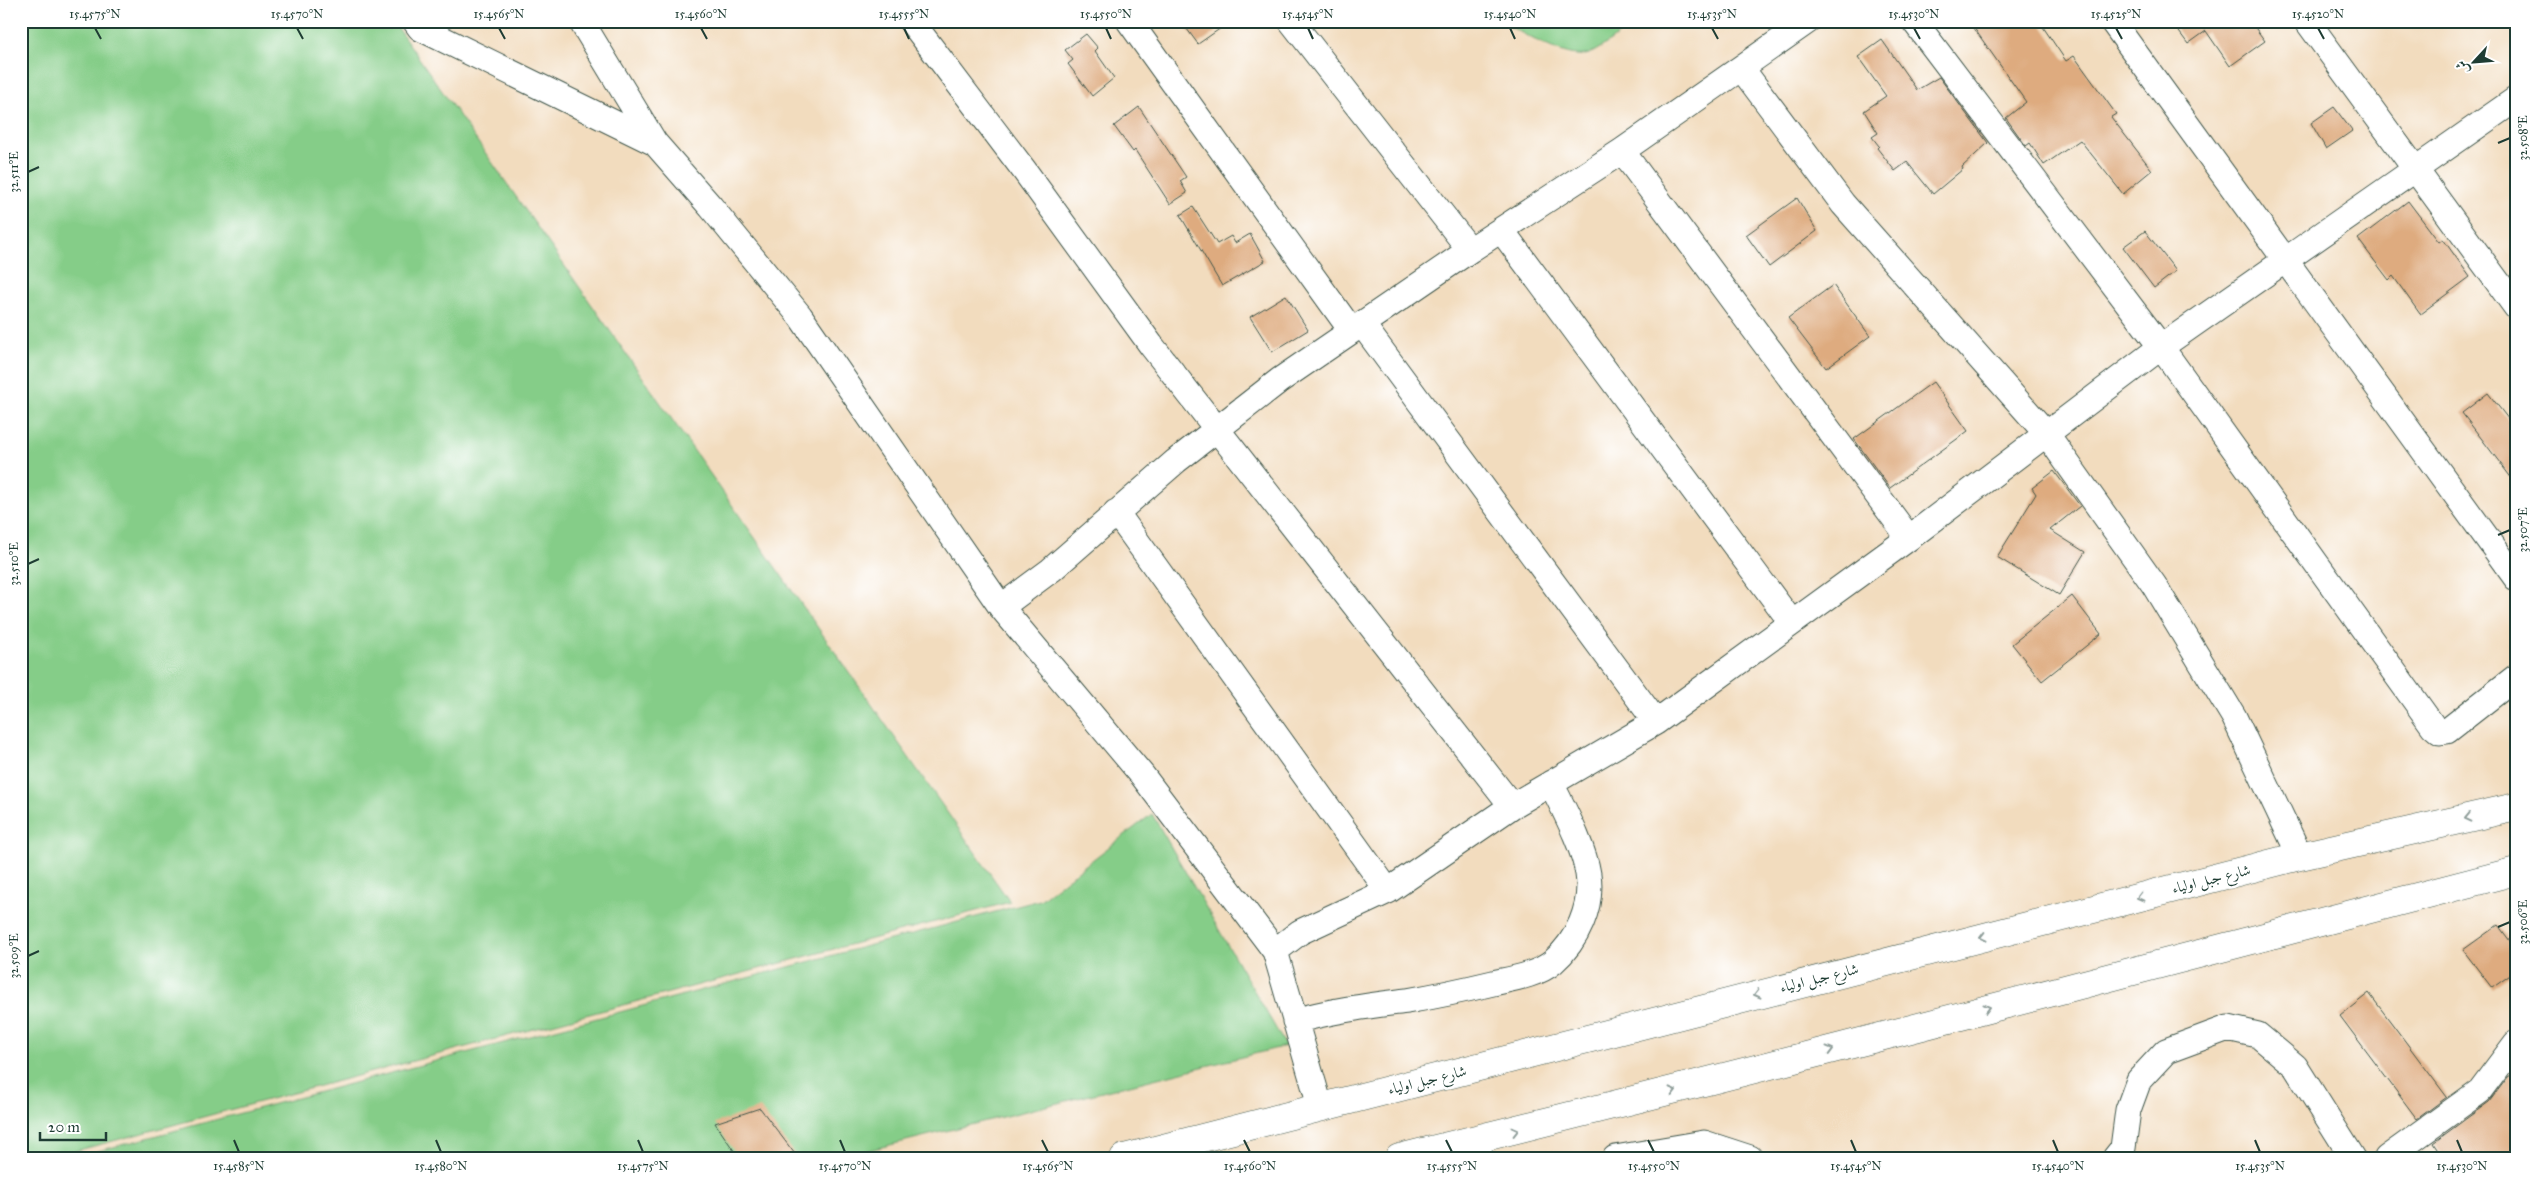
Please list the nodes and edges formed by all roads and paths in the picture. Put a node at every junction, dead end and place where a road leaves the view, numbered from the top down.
1 (415, 21) edge
2 (581, 21) edge
3 (911, 21) edge
4 (1129, 21) edge
5 (1291, 21) edge
6 (1808, 21) edge
7 (1914, 21) edge
8 (2112, 21) edge
9 (2307, 21) edge
10 (1742, 69) junction
11 (2516, 99) edge
12 (655, 143) junction
13 (1622, 152) junction
14 (2416, 168) junction
15 (1502, 231) junction
16 (1470, 250) junction
17 (2285, 260) junction
18 (2516, 307) edge
19 (1356, 327) junction
20 (2161, 348) junction
21 (1216, 429) junction
22 (2046, 433) junction
23 (1116, 512) junction
24 (1909, 538) junction
25 (2516, 578) edge
26 (1001, 607) junction
27 (1792, 623) junction
28 (2516, 677) edge
29 (1656, 722) junction
30 (1551, 783) junction
31 (1512, 806) junction
32 (2516, 807) edge
33 (2300, 856) junction
34 (2516, 871) edge
35 (1388, 891) junction
36 (1275, 951) junction
37 (1296, 1021) junction
38 (2516, 1043) edge
39 (1320, 1106) junction
40 (1478, 1148) edge
41 (2123, 1154) edge
42 (1749, 1157) edge
43 (1124, 1158) edge
44 (1399, 1158) edge
45 (1615, 1158) edge
46 (2353, 1158) edge
47 (2387, 1158) edge

1 - 12 street
2 - 12 street
3 - 21 street
4 - 19 street
5 - 16 street
6 - 10 street
7 - 20 street
8 - 17 street
9 - 14 street
10 - 13 street
10 - 22 street
11 - 14 street
12 - 26 street
13 - 15 street
13 - 24 street
14 - 17 street
14 - 18 street
15 - 16 street
15 - 27 street
16 - 19 street
17 - 20 street
17 - 25 street
19 - 21 street
19 - 29 street
20 - 22 street
20 - 28 street
21 - 23 street
21 - 31 street
22 - 24 street
22 - 33 street
23 - 26 street
23 - 35 street
24 - 27 street
26 - 36 street
27 - 29 street
29 - 30 street
30 - 31 street
30 - 37 street
31 - 35 street
32 -> 33 highway, شارع جبل اولياء
33 -> 39 highway, شارع جبل اولياء
40 -> 34 highway
35 - 36 street
36 - 37 street
37 - 39 street
38 - 47 street
39 - 43 highway, شارع جبل اولياء
40 - 44 highway
41 - 46 street
42 - 45 street

